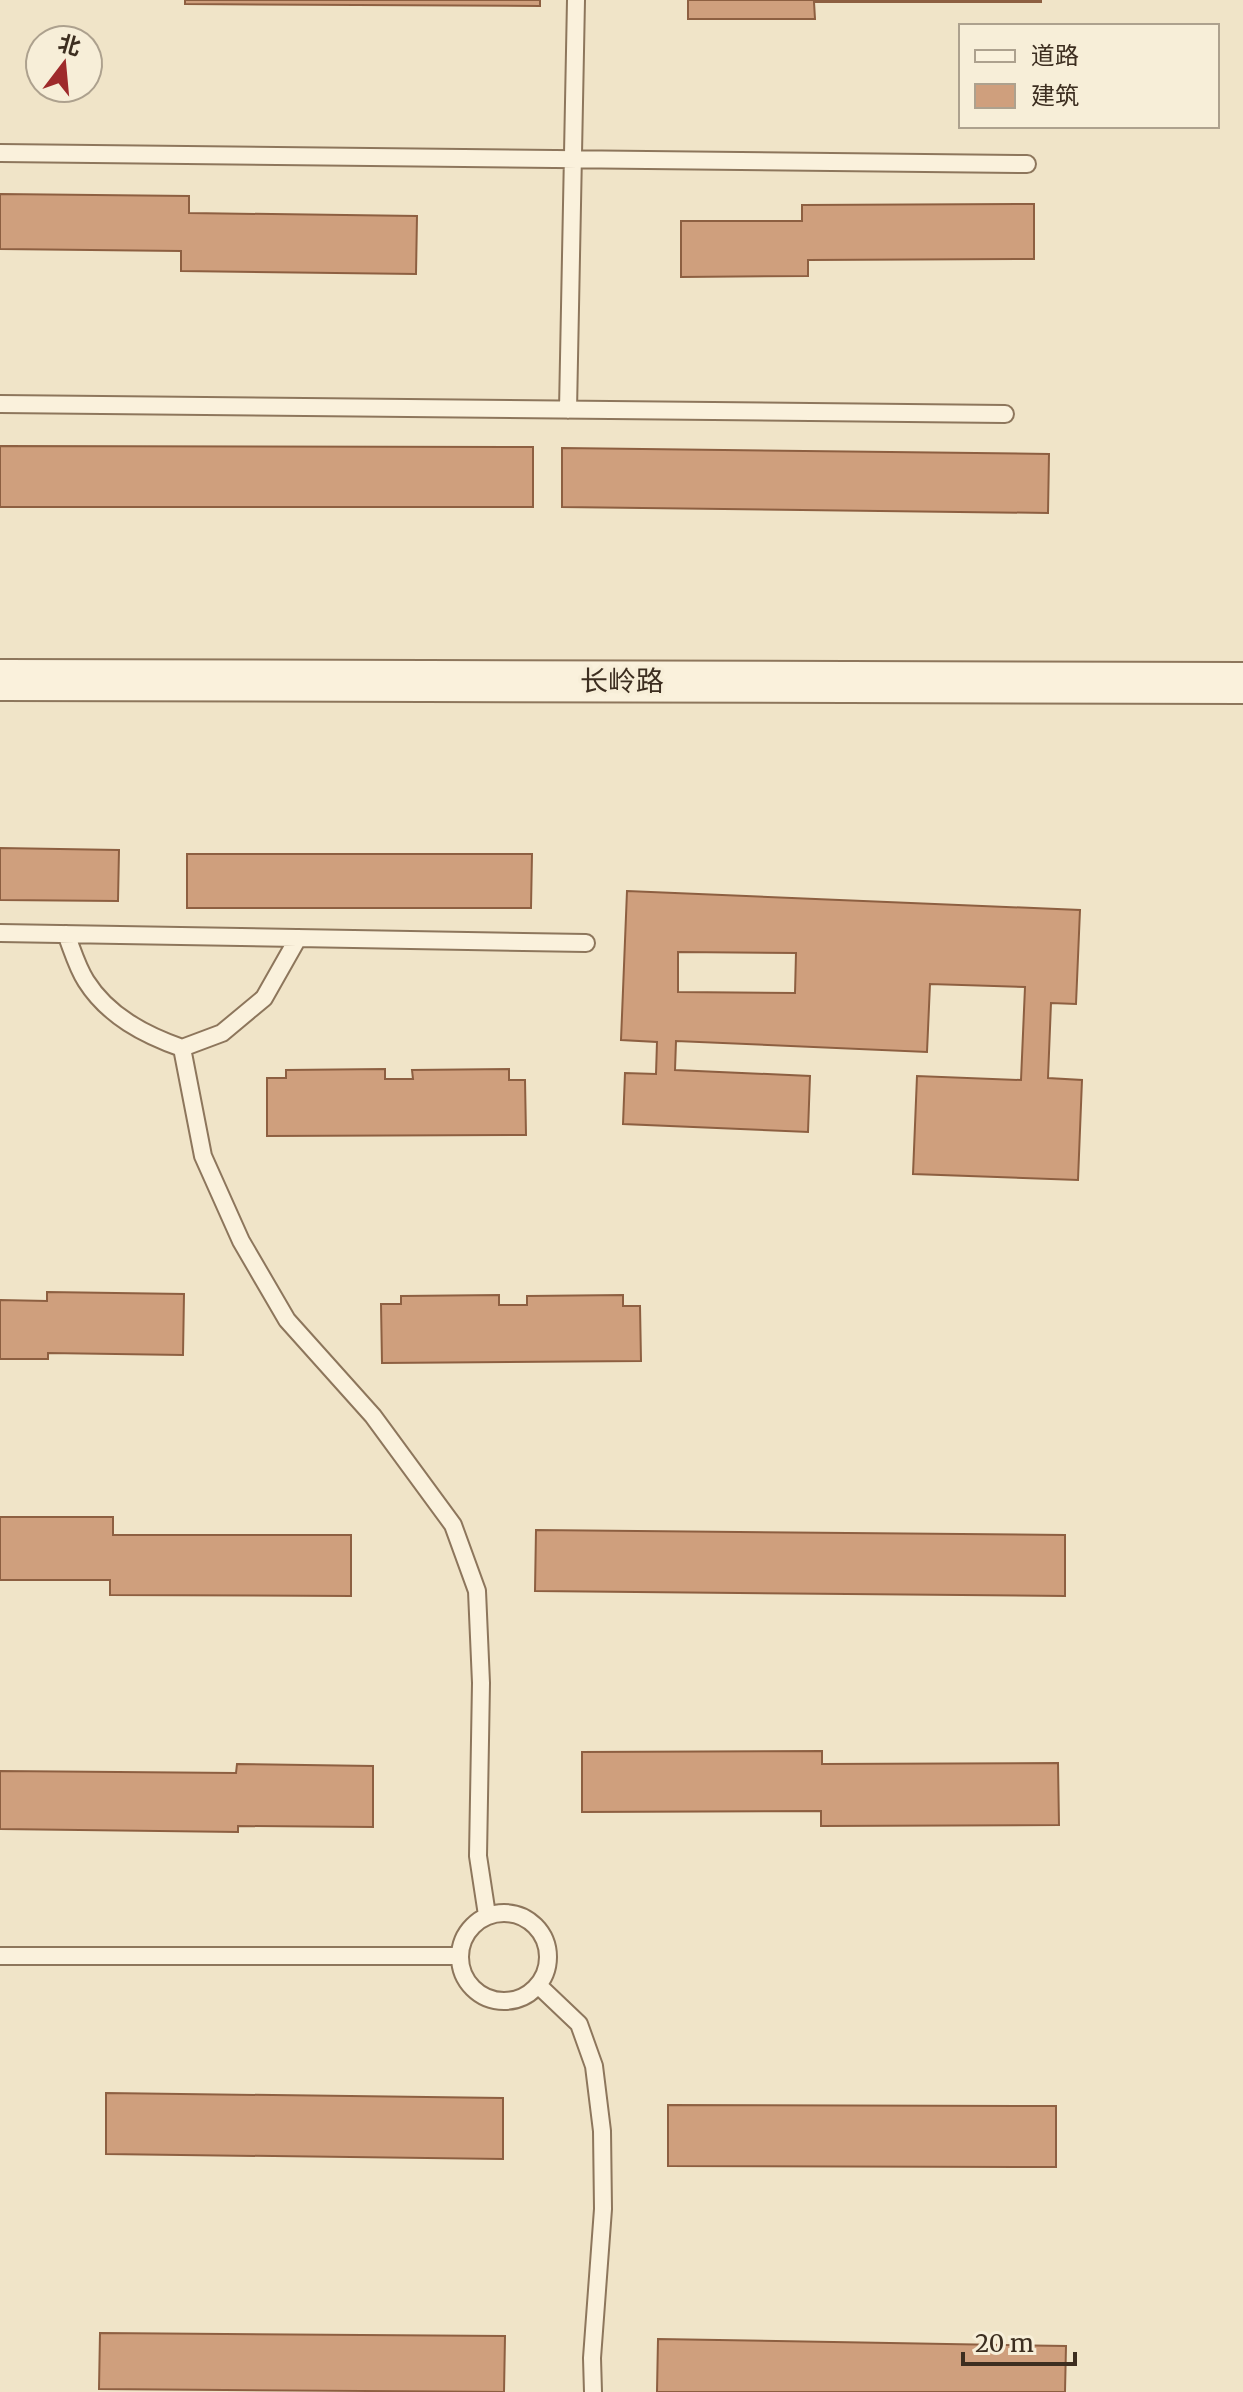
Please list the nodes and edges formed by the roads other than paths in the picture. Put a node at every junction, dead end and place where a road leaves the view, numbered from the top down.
1 (576, 0) edge
2 (0, 153) edge
3 (573, 160) junction
4 (1027, 164) dead end
5 (0, 404) edge
6 (568, 410) junction
7 (1005, 414) dead end
8 (0, 680) edge
9 (1243, 683) edge
10 (0, 933) edge
11 (66, 934) junction
12 (298, 938) junction
13 (586, 943) dead end
14 (182, 1048) junction
15 (487, 1915) junction
16 (0, 1956) edge
17 (459, 1956) junction
18 (538, 1985) junction
19 (593, 2392) edge

1 - 3 lane
2 - 3 lane
3 - 4 lane
3 - 6 lane
5 - 6 lane
6 - 7 lane
8 - 9 street, 长岭路
10 - 11 lane
11 - 12 lane
11 - 14 lane
12 - 13 lane
12 - 14 lane
14 - 15 lane
15 - 17 lane
15 - 18 lane
16 - 17 lane
17 - 18 lane
18 - 19 lane

